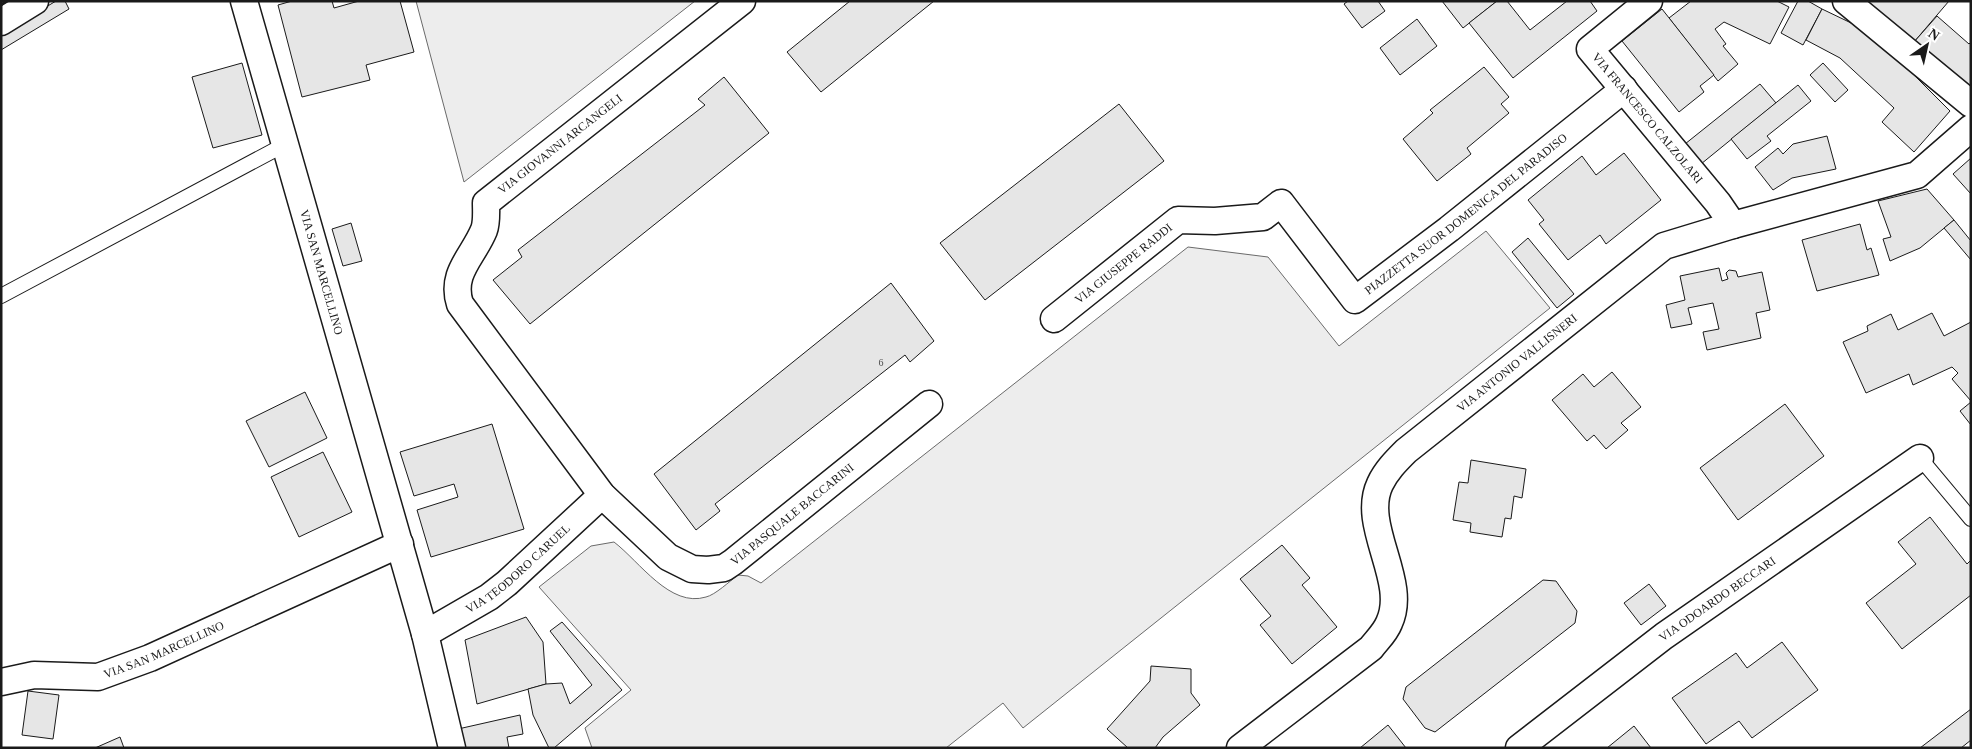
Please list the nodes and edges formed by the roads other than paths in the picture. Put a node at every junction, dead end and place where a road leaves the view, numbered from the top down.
1 (35, 1) edge
2 (244, 1) edge
3 (742, 1) edge
4 (1649, 1) edge
5 (1846, 1) edge
6 (1, 22) edge
7 (1624, 89) junction
8 (1971, 103) edge
9 (1971, 128) edge
10 (284, 145) junction
11 (1282, 203) joint
12 (1733, 225) junction
13 (1, 296) edge
14 (1054, 319) dead end
15 (929, 404) dead end
16 (1920, 458) joint
17 (602, 494) junction
18 (1971, 519) edge
19 (400, 544) junction
20 (425, 634) junction
21 (1, 682) edge
22 (452, 748) edge
23 (1240, 748) edge
24 (1519, 748) edge

1 - 6 street
2 - 10 street, VIA SAN MARCELLINO
3 - 17 street, VIA GIOVANNI ARCANGELI
4 - 7 street, VIA FRANCESCO CALZOLARI
5 - 8 street
7 - 11 street, PIAZZETTA SUOR DOMENICA DEL PARADISO
7 - 12 street, VIA FRANCESCO CALZOLARI
9 - 12 street, VIA ANTONIO VALLISNERI
10 - 13 lane
10 - 19 street, VIA SAN MARCELLINO
11 - 14 street, VIA GIUSEPPE RADDI
12 - 23 street, VIA ANTONIO VALLISNERI
15 - 17 street, VIA PASQUALE BACCARINI
16 - 18 lane
16 - 24 street, VIA ODOARDO BECCARI
17 - 20 street, VIA TEODORO CARUEL
19 - 20 street, VIA SAN MARCELLINO
19 - 21 street, VIA SAN MARCELLINO
20 - 22 street, VIA SAN MARCELLINO

